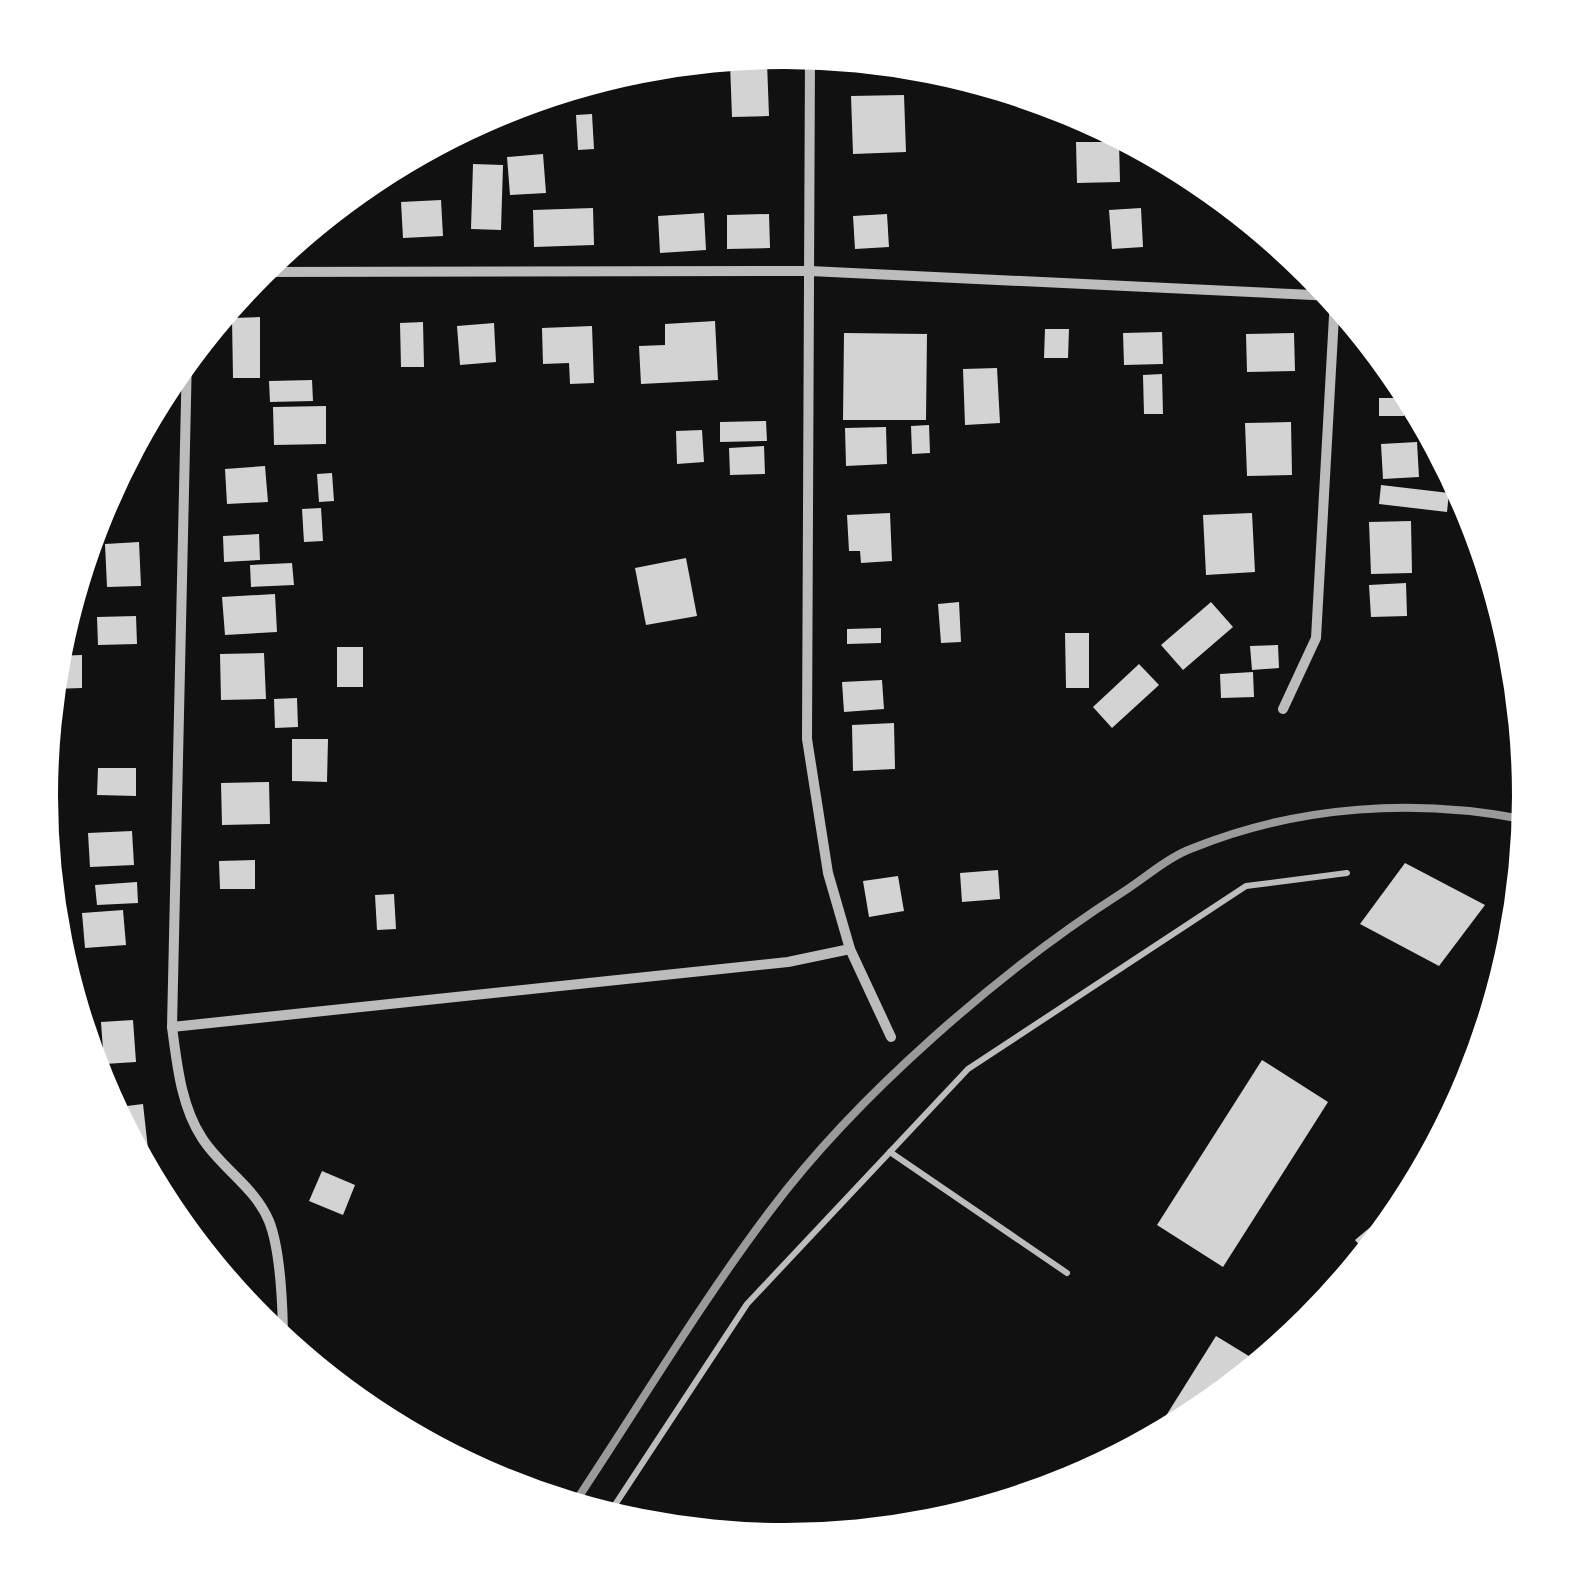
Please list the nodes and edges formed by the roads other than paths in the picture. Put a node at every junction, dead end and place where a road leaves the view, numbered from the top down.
1 (810, 70) edge
2 (810, 271) junction
3 (282, 272) edge
4 (1312, 296) edge
5 (1333, 318) edge
6 (186, 383) edge
7 (1283, 709) dead end
8 (1347, 873) dead end
9 (850, 950) junction
10 (172, 1027) junction
11 (891, 1037) dead end
12 (890, 1152) junction
13 (1067, 1273) dead end
14 (283, 1322) edge
15 (616, 1504) edge

1 - 2 street
2 - 3 street
2 - 4 street
2 - 9 street
5 - 7 street
6 - 10 street
8 - 12 lane
9 - 10 street
9 - 11 street
10 - 14 street
12 - 13 lane
12 - 15 lane

